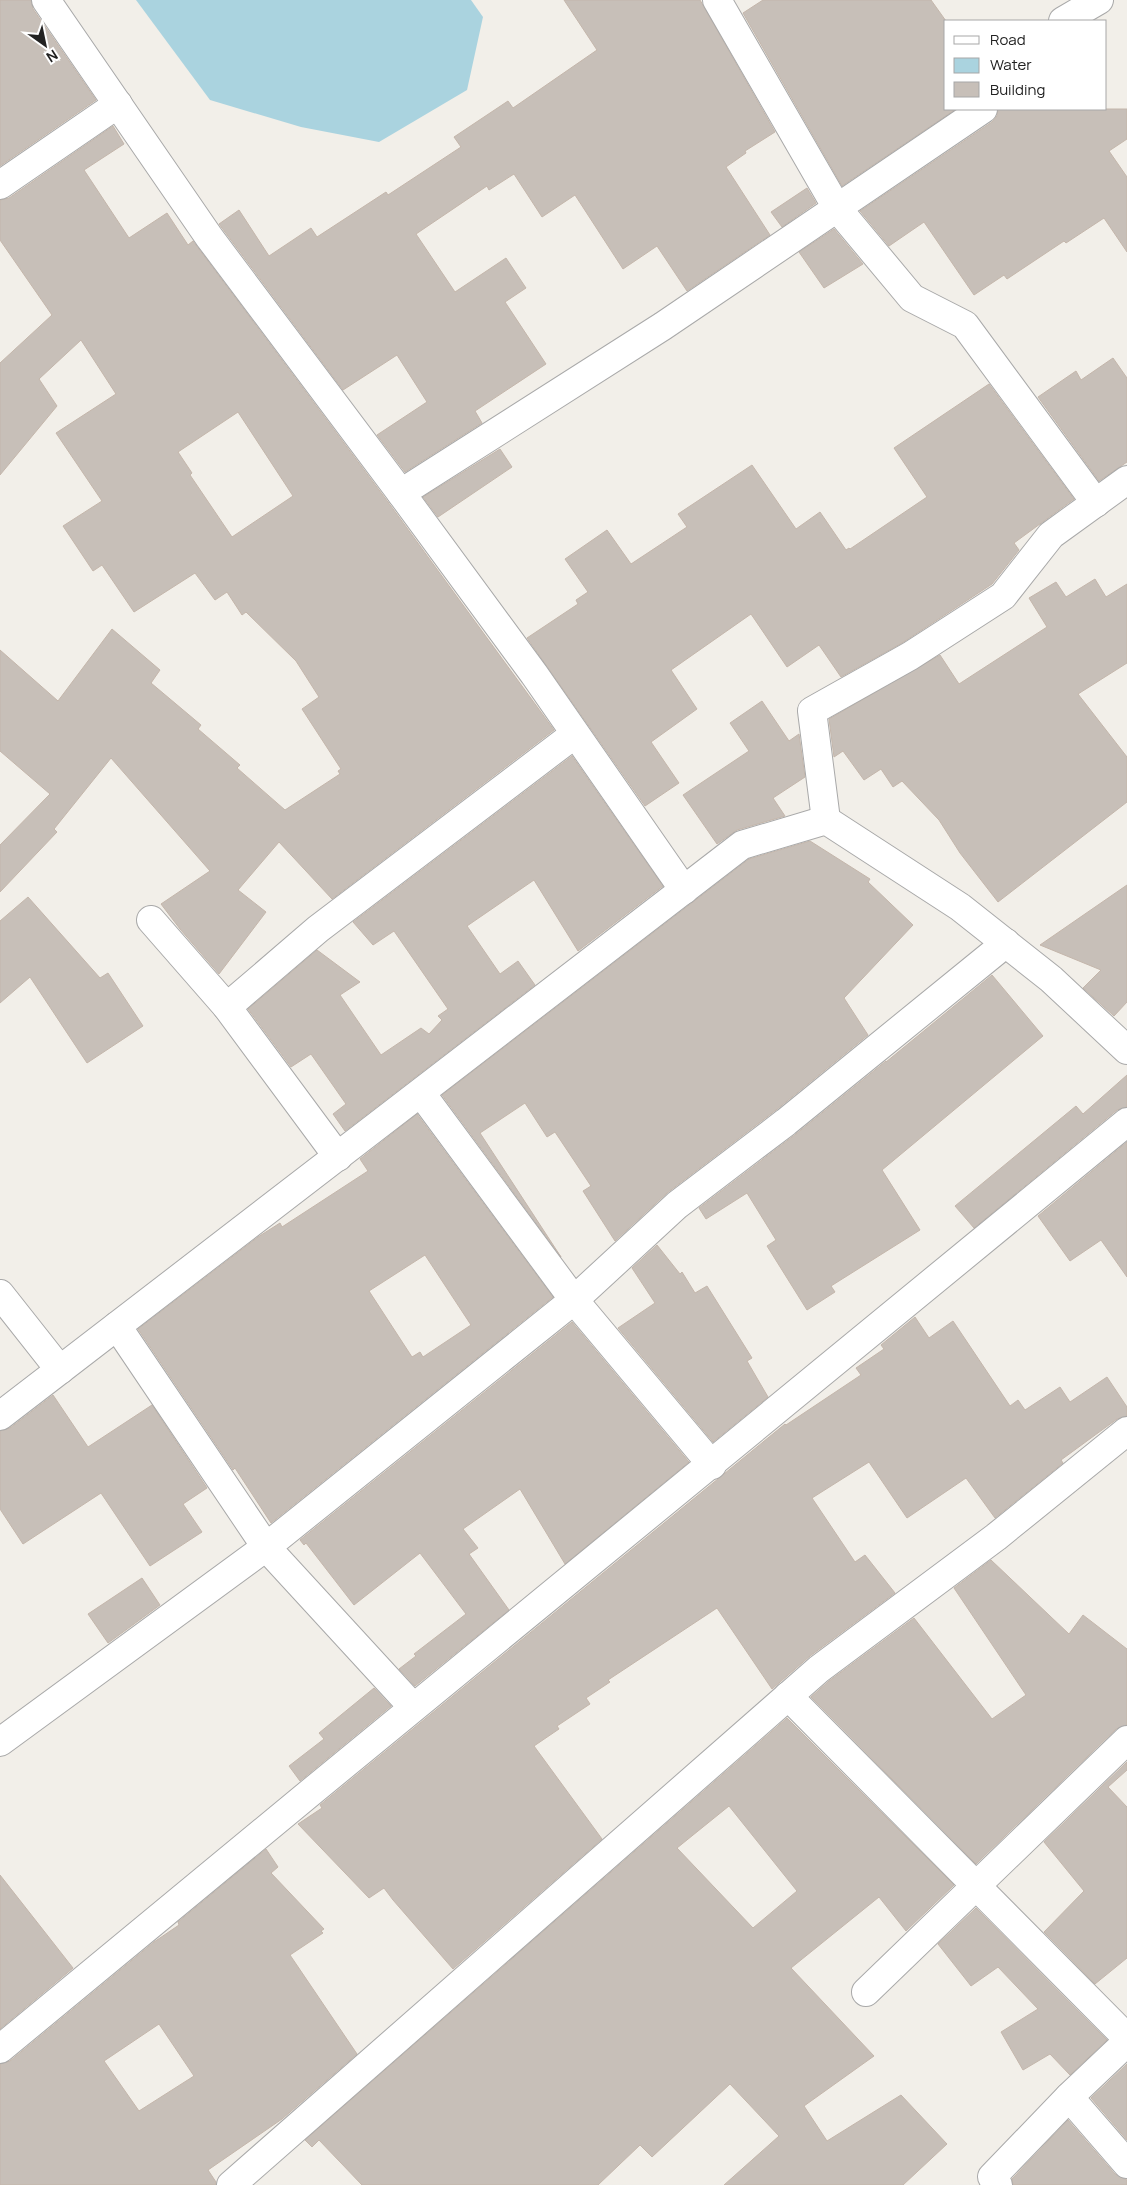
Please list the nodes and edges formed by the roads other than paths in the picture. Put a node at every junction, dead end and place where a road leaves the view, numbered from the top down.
1 (46, 0) edge
2 (717, 0) edge
3 (1099, 0) edge
4 (1065, 20) edge
5 (118, 104) junction
6 (982, 110) edge
7 (0, 185) edge
8 (837, 208) junction
9 (1127, 480) edge
10 (401, 493) junction
11 (1096, 503) junction
12 (575, 734) junction
13 (826, 820) junction
14 (684, 890) junction
15 (150, 920) dead end
16 (1006, 943) junction
17 (227, 1007) junction
18 (1127, 1050) edge
19 (420, 1093) junction
20 (1127, 1122) edge
21 (338, 1157) junction
22 (0, 1294) edge
23 (574, 1300) junction
24 (117, 1326) junction
25 (60, 1370) junction
26 (0, 1416) edge
27 (1127, 1431) edge
28 (712, 1465) junction
29 (266, 1547) junction
30 (788, 1696) junction
31 (413, 1707) junction
32 (1127, 1740) edge
33 (0, 1742) edge
34 (976, 1886) junction
35 (866, 1992) dead end
36 (1127, 2038) edge
37 (1127, 2042) edge
38 (0, 2049) edge
39 (1069, 2098) junction
40 (1127, 2164) edge
41 (992, 2182) edge
42 (231, 2185) edge

1 - 5 street
2 - 8 street
3 - 4 street
5 - 7 street
5 - 10 street
6 - 8 street
8 - 10 street
8 - 11 street
9 - 11 street
10 - 12 street
11 - 13 street
12 - 14 street
12 - 17 street
13 - 14 street
13 - 16 street
14 - 19 street
15 - 17 street
16 - 18 street
16 - 23 street
17 - 21 street
19 - 21 street
19 - 23 street
20 - 28 street
21 - 24 street
22 - 25 street
23 - 28 street
23 - 29 street
24 - 25 street
24 - 29 street
25 - 26 street
27 - 30 street
28 - 31 street
29 - 31 street
29 - 33 street
30 - 34 street
30 - 42 street
31 - 38 street
32 - 34 street
34 - 35 street
34 - 36 street
37 - 39 street
39 - 40 street
39 - 41 street

